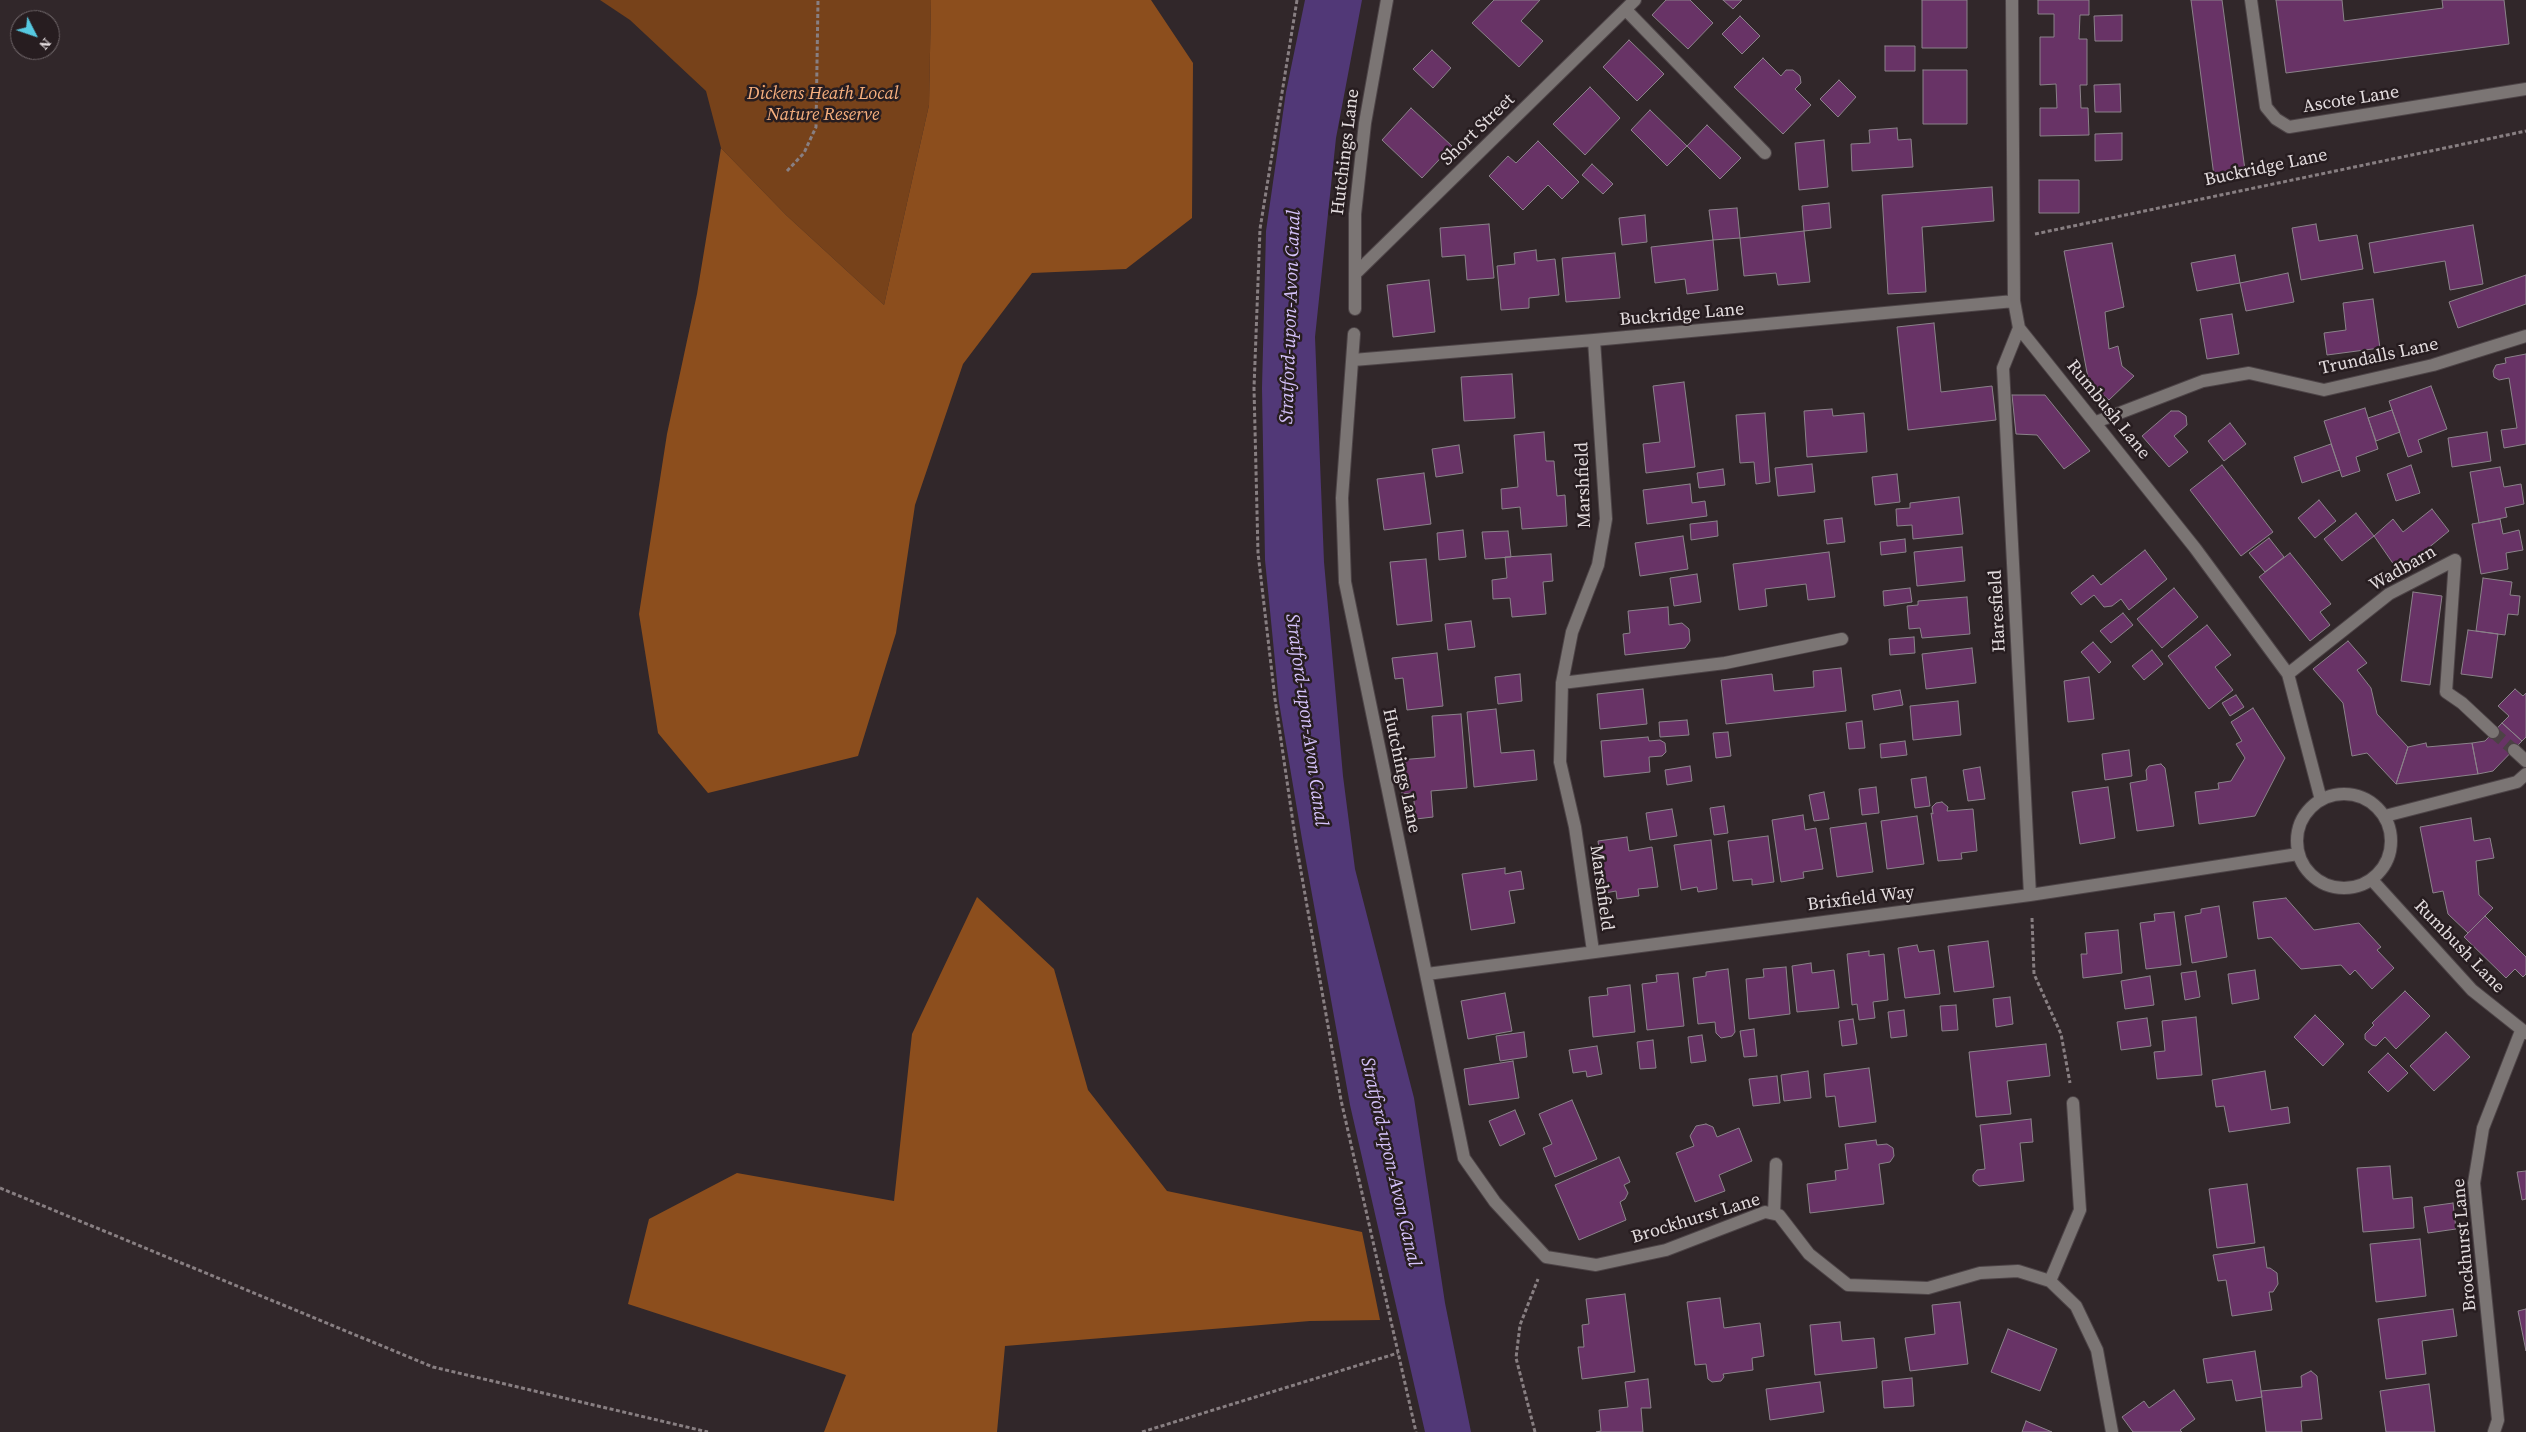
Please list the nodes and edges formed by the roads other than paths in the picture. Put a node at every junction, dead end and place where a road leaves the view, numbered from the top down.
1 (1388, 0) edge
2 (1635, 0) edge
3 (2012, 0) edge
4 (2252, 0) edge
5 (1626, 10) junction
6 (2526, 89) edge
7 (1765, 153) dead end
8 (1355, 274) junction
9 (2014, 301) junction
10 (1355, 309) dead end
11 (2019, 328) junction
12 (1354, 334) dead end
13 (2526, 336) edge
14 (1594, 340) junction
15 (1353, 360) junction
16 (2096, 422) junction
17 (1842, 639) dead end
18 (2288, 674) junction
19 (1562, 683) junction
20 (2493, 732) tunnel mouth
21 (2514, 750) tunnel mouth
22 (2526, 761) edge
23 (2526, 774) edge
24 (2322, 800) junction
25 (2385, 816) junction
26 (2298, 854) junction
27 (2372, 880) junction
28 (2030, 895) junction
29 (1593, 951) junction
30 (1427, 974) junction
31 (2524, 1032) edge
32 (2073, 1103) road end
33 (1776, 1164) dead end
34 (1774, 1213) junction
35 (1546, 1257) joint
36 (2050, 1281) junction
37 (2112, 1432) edge
38 (2494, 1432) edge

1 - 8 street, Hutchings Lane
2 - 5 street, Short Street
3 - 9 street, Rumbush Lane
4 - 6 street, Ascote Lane
5 - 7 street
5 - 8 street, Short Street
8 - 10 street, Hutchings Lane
9 - 11 street, Rumbush Lane
9 - 14 street, Buckridge Lane
11 - 16 street, Rumbush Lane
11 - 28 street, Haresfield
12 - 15 street, Hutchings Lane
13 - 16 street, Trundalls Lane
14 - 15 street, Buckridge Lane
14 - 19 street, Marshfield
15 - 30 street, Hutchings Lane
16 - 18 street, Rumbush Lane
17 - 19 street
18 - 20 street, Wadbarn
18 - 24 street, Rumbush Lane
19 - 29 street, Marshfield
21 - 22 street
23 - 25 street
24 - 25 street
24 - 26 street
25 - 27 street
26 - 27 street
26 - 28 street, Brixfield Way
27 - 31 street, Rumbush Lane
28 - 29 street, Brixfield Way
29 - 30 street, Brixfield Way
30 - 35 street, Hutchings Lane
31 - 38 street, Brockhurst Lane
32 - 36 street
33 - 34 street
34 - 35 street, Brockhurst Lane
34 - 36 street, Brockhurst Lane
36 - 37 street, Brockhurst Lane

